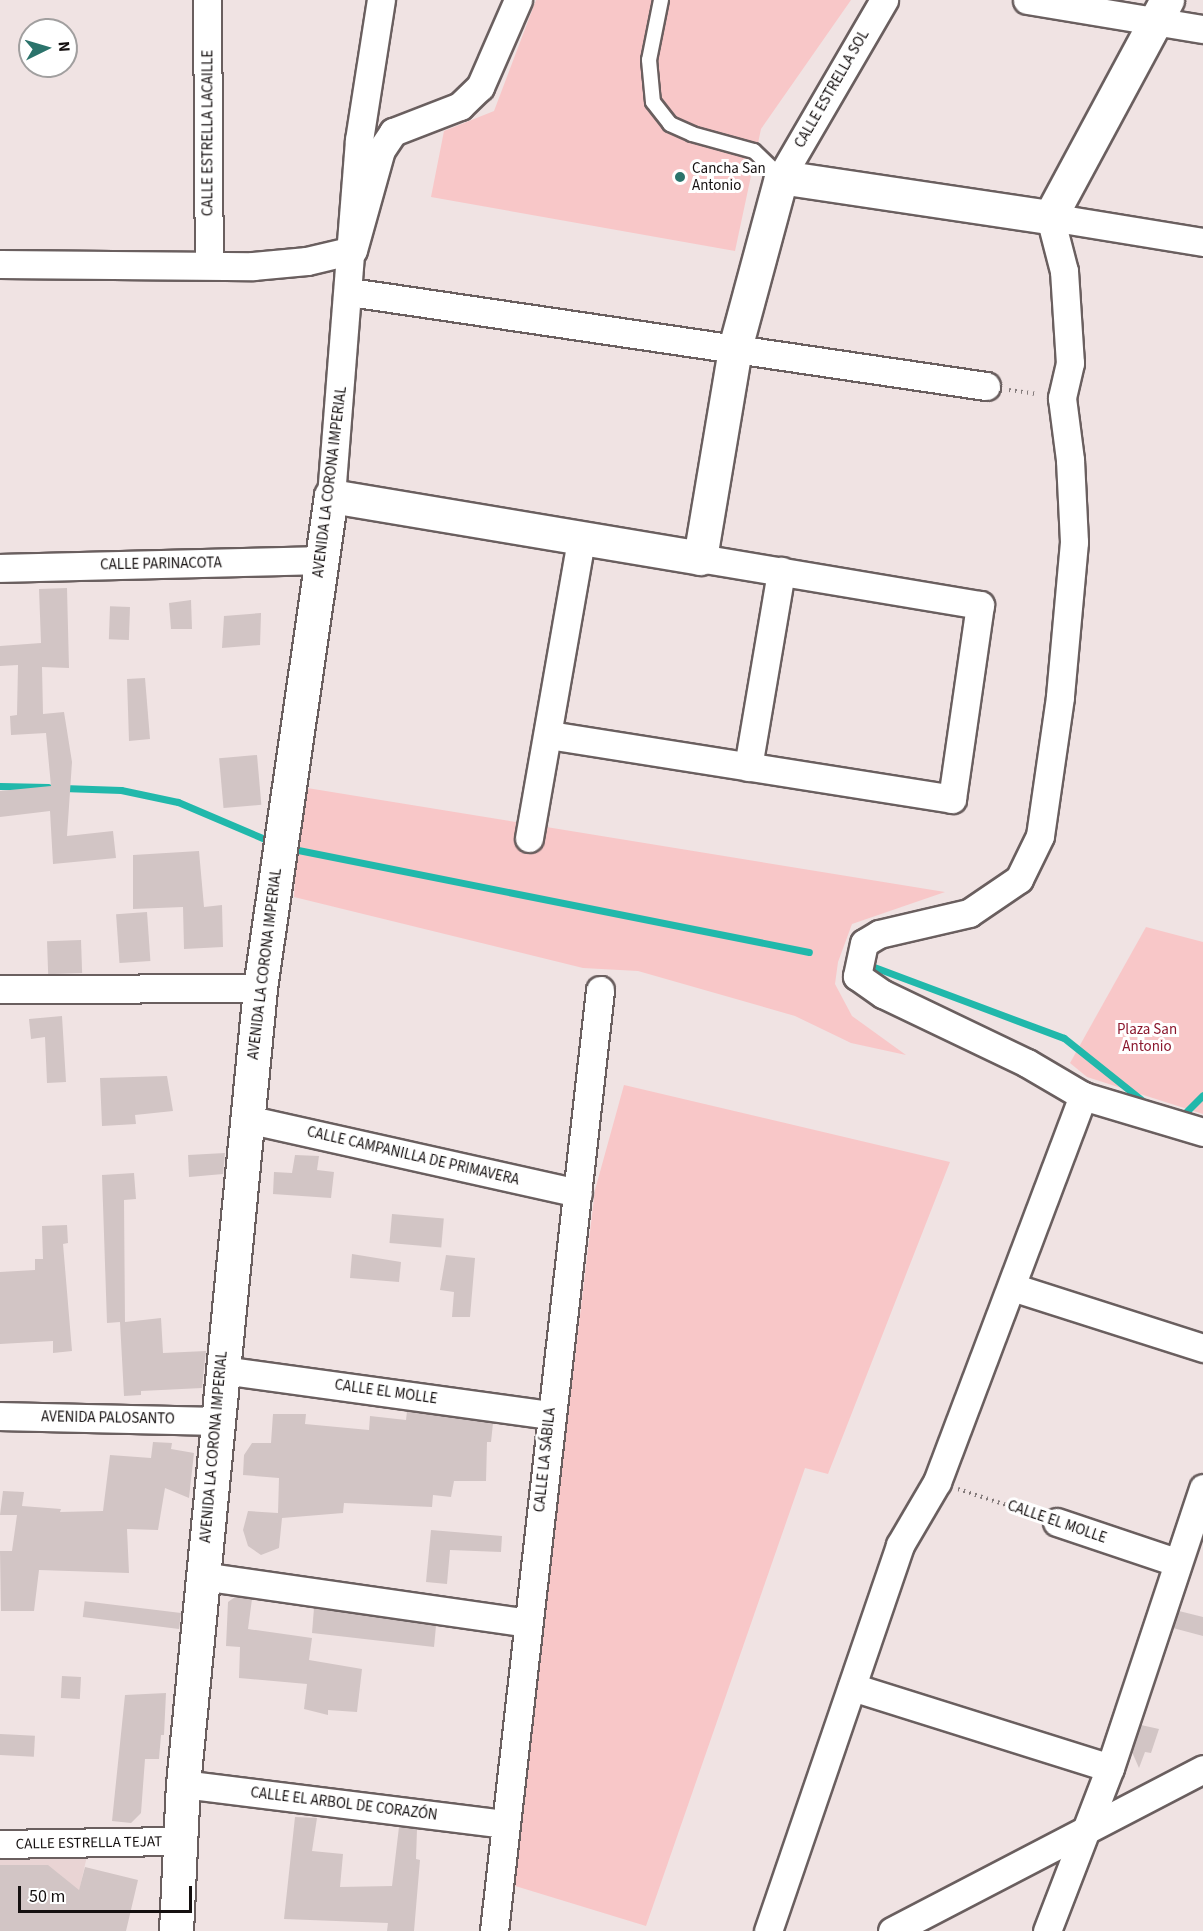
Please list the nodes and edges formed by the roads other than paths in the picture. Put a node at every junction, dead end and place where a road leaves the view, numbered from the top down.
1 (207, 0) edge
2 (381, 0) edge
3 (518, 0) edge
4 (661, 0) edge
5 (884, 0) edge
6 (1027, 0) edge
7 (1162, 10) edge
8 (1203, 29) edge
9 (781, 177) junction
10 (1050, 217) junction
11 (1203, 242) edge
12 (353, 250) junction
13 (0, 264) edge
14 (209, 265) junction
15 (350, 292) junction
16 (735, 348) junction
17 (986, 386) road end
18 (331, 496) junction
19 (581, 539) junction
20 (700, 558) junction
21 (321, 560) junction
22 (0, 568) edge
23 (781, 572) junction
24 (549, 735) junction
25 (748, 766) junction
26 (529, 838) dead end
27 (260, 988) junction
28 (0, 989) edge
29 (600, 990) dead end
30 (1083, 1096) junction
31 (247, 1119) junction
32 (1203, 1132) edge
33 (578, 1193) junction
34 (1012, 1287) junction
35 (1203, 1348) edge
36 (222, 1370) junction
37 (550, 1415) junction
38 (0, 1416) edge
39 (216, 1421) junction
40 (1203, 1488) edge
41 (1057, 1522) road end
42 (1176, 1562) junction
43 (202, 1576) junction
44 (527, 1623) junction
45 (852, 1687) junction
46 (1110, 1768) junction
47 (1203, 1769) edge
48 (183, 1784) junction
49 (505, 1824) junction
50 (1087, 1830) junction
51 (177, 1841) junction
52 (0, 1844) edge
53 (176, 1931) edge
54 (494, 1931) edge
55 (768, 1931) edge
56 (892, 1931) edge
57 (1047, 1931) edge

1 - 14 street, CALLE ESTRELLA LACAILLE
2 - 12 street, AVENIDA LA CORONA IMPERIAL
3 - 12 street
4 - 9 lane
5 - 9 street, CALLE ESTRELLA SOL
6 - 7 street
7 - 8 street
7 - 10 street
9 - 10 street
9 - 16 street
10 - 11 street
10 - 30 street
12 - 14 street
12 - 15 street, AVENIDA LA CORONA IMPERIAL
13 - 14 street
15 - 16 street
15 - 18 street, AVENIDA LA CORONA IMPERIAL
16 - 17 street
16 - 20 street
18 - 19 street
18 - 21 street, AVENIDA LA CORONA IMPERIAL
19 - 20 street
19 - 24 street
20 - 23 street
21 - 22 street, CALLE PARINACOTA
21 - 27 street, AVENIDA LA CORONA IMPERIAL
23 - 25 street
23 - 25 street
24 - 25 street
24 - 26 street
27 - 28 street
27 - 31 street, AVENIDA LA CORONA IMPERIAL
29 - 33 street, CALLE LA SÁBILA
30 - 32 street
30 - 34 street
31 - 33 street, CALLE CAMPANILLA DE PRIMAVERA
31 - 36 street, AVENIDA LA CORONA IMPERIAL
33 - 37 street, CALLE LA SÁBILA
34 - 35 street
34 - 45 street
36 - 37 street, CALLE EL MOLLE
36 - 39 street, AVENIDA LA CORONA IMPERIAL
37 - 44 street, CALLE LA SÁBILA
38 - 39 street, AVENIDA PALOSANTO
39 - 43 street, AVENIDA LA CORONA IMPERIAL
40 - 42 street
41 - 42 street, CALLE EL MOLLE
42 - 46 street
43 - 44 street
43 - 48 street, AVENIDA LA CORONA IMPERIAL
44 - 49 street, CALLE LA SÁBILA
45 - 46 street
45 - 55 street
46 - 50 street
47 - 50 street
48 - 49 street, CALLE EL ARBOL DE CORAZÓN
48 - 51 street, AVENIDA LA CORONA IMPERIAL
49 - 54 street, CALLE LA SÁBILA
50 - 56 street
50 - 57 street
51 - 52 street, CALLE ESTRELLA TEJAT
51 - 53 street, AVENIDA LA CORONA IMPERIAL

